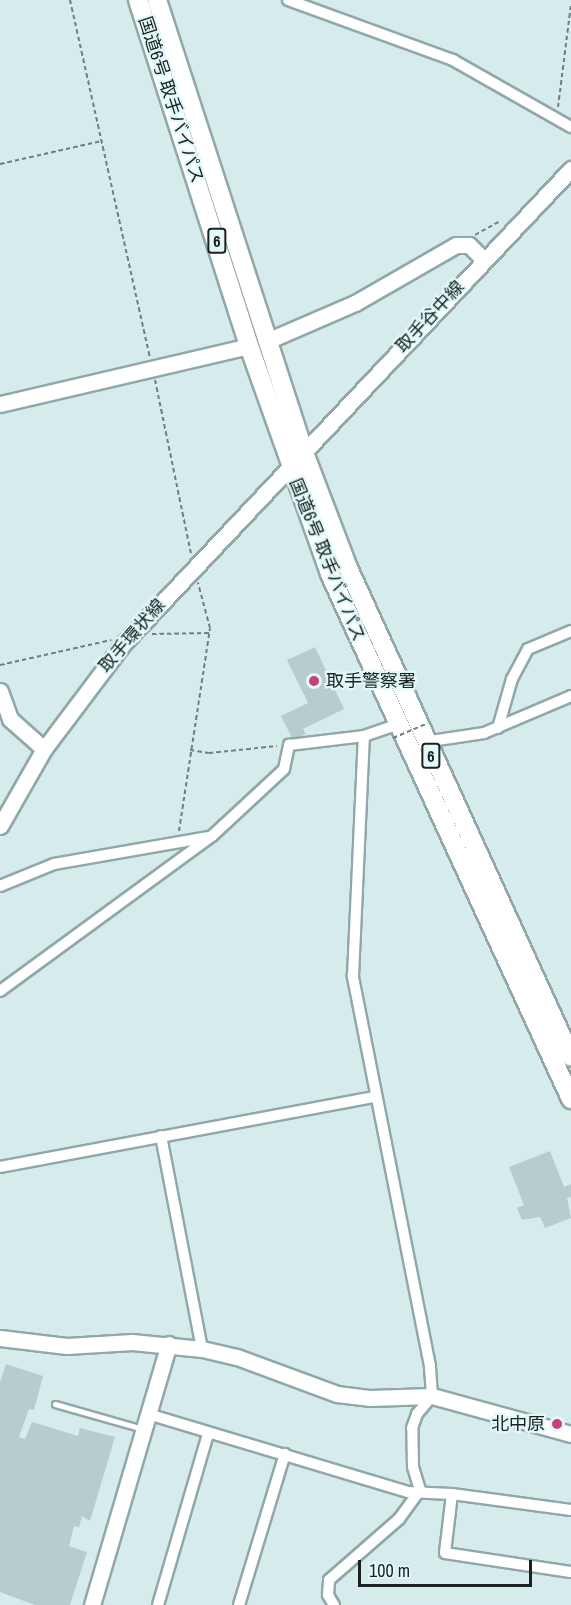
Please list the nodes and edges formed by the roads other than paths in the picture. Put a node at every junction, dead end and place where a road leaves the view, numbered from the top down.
1 (138, 0) edge
2 (157, 0) edge
3 (288, 0) edge
4 (571, 127) edge
5 (571, 169) edge
6 (484, 260) junction
7 (267, 340) junction
8 (249, 346) junction
9 (0, 404) edge
10 (303, 450) junction
11 (290, 465) junction
12 (571, 631) edge
13 (0, 691) edge
14 (571, 696) edge
15 (388, 697) junction
16 (498, 728) junction
17 (411, 735) junction
18 (364, 736) junction
19 (44, 749) junction
20 (0, 826) edge
21 (212, 836) junction
22 (0, 886) edge
23 (0, 991) edge
24 (571, 1057) edge
25 (374, 1097) junction
26 (571, 1099) edge
27 (162, 1136) junction
28 (0, 1167) edge
29 (0, 1338) edge
30 (170, 1344) junction
31 (202, 1349) junction
32 (432, 1396) junction
33 (55, 1404) dead end
34 (148, 1414) junction
35 (144, 1430) junction
36 (208, 1434) junction
37 (571, 1434) edge
38 (285, 1454) junction
39 (420, 1490) junction
40 (452, 1494) junction
41 (571, 1510) edge
42 (571, 1572) edge
43 (92, 1605) edge
44 (158, 1605) edge
45 (239, 1605) edge
46 (334, 1605) edge

1 - 8 highway, 国道6号 取手バイパス / 6
2 - 7 highway, 国道6号 取手バイパス / 6
3 - 4 street
5 - 6 street, 取手谷中線
6 - 7 street
6 - 10 street, 取手谷中線
7 - 10 highway, 国道6号 取手バイパス / 6
8 - 9 street
8 - 11 highway, 国道6号 取手バイパス / 6
10 - 11 street, 取手谷中線
10 - 15 highway, 国道6号 取手バイパス / 6
11 - 15 highway, 国道6号 取手バイパス / 6
11 - 19 street, 取手環状線
12 - 16 street
13 - 19 street
14 - 16 street
15 - 17 highway, 国道6号 取手バイパス / 6
15 - 17 highway, 国道6号 取手バイパス / 6
16 - 17 street
17 - 18 street
17 - 24 highway, 国道6号 取手バイパス / 6
17 - 26 highway, 国道6号 取手バイパス / 6
18 - 21 street
18 - 25 street
19 - 20 street, 取手環状線
21 - 22 street
21 - 23 street
25 - 27 street
25 - 32 street
27 - 28 street
27 - 31 street
29 - 30 street
30 - 31 street
30 - 34 street
31 - 32 street
32 - 37 street
32 - 39 street
33 - 35 lane
34 - 35 street
34 - 36 street
35 - 43 street
36 - 38 street
36 - 44 street
38 - 39 street
38 - 45 street
39 - 40 street
39 - 46 street
40 - 41 street
40 - 42 street

